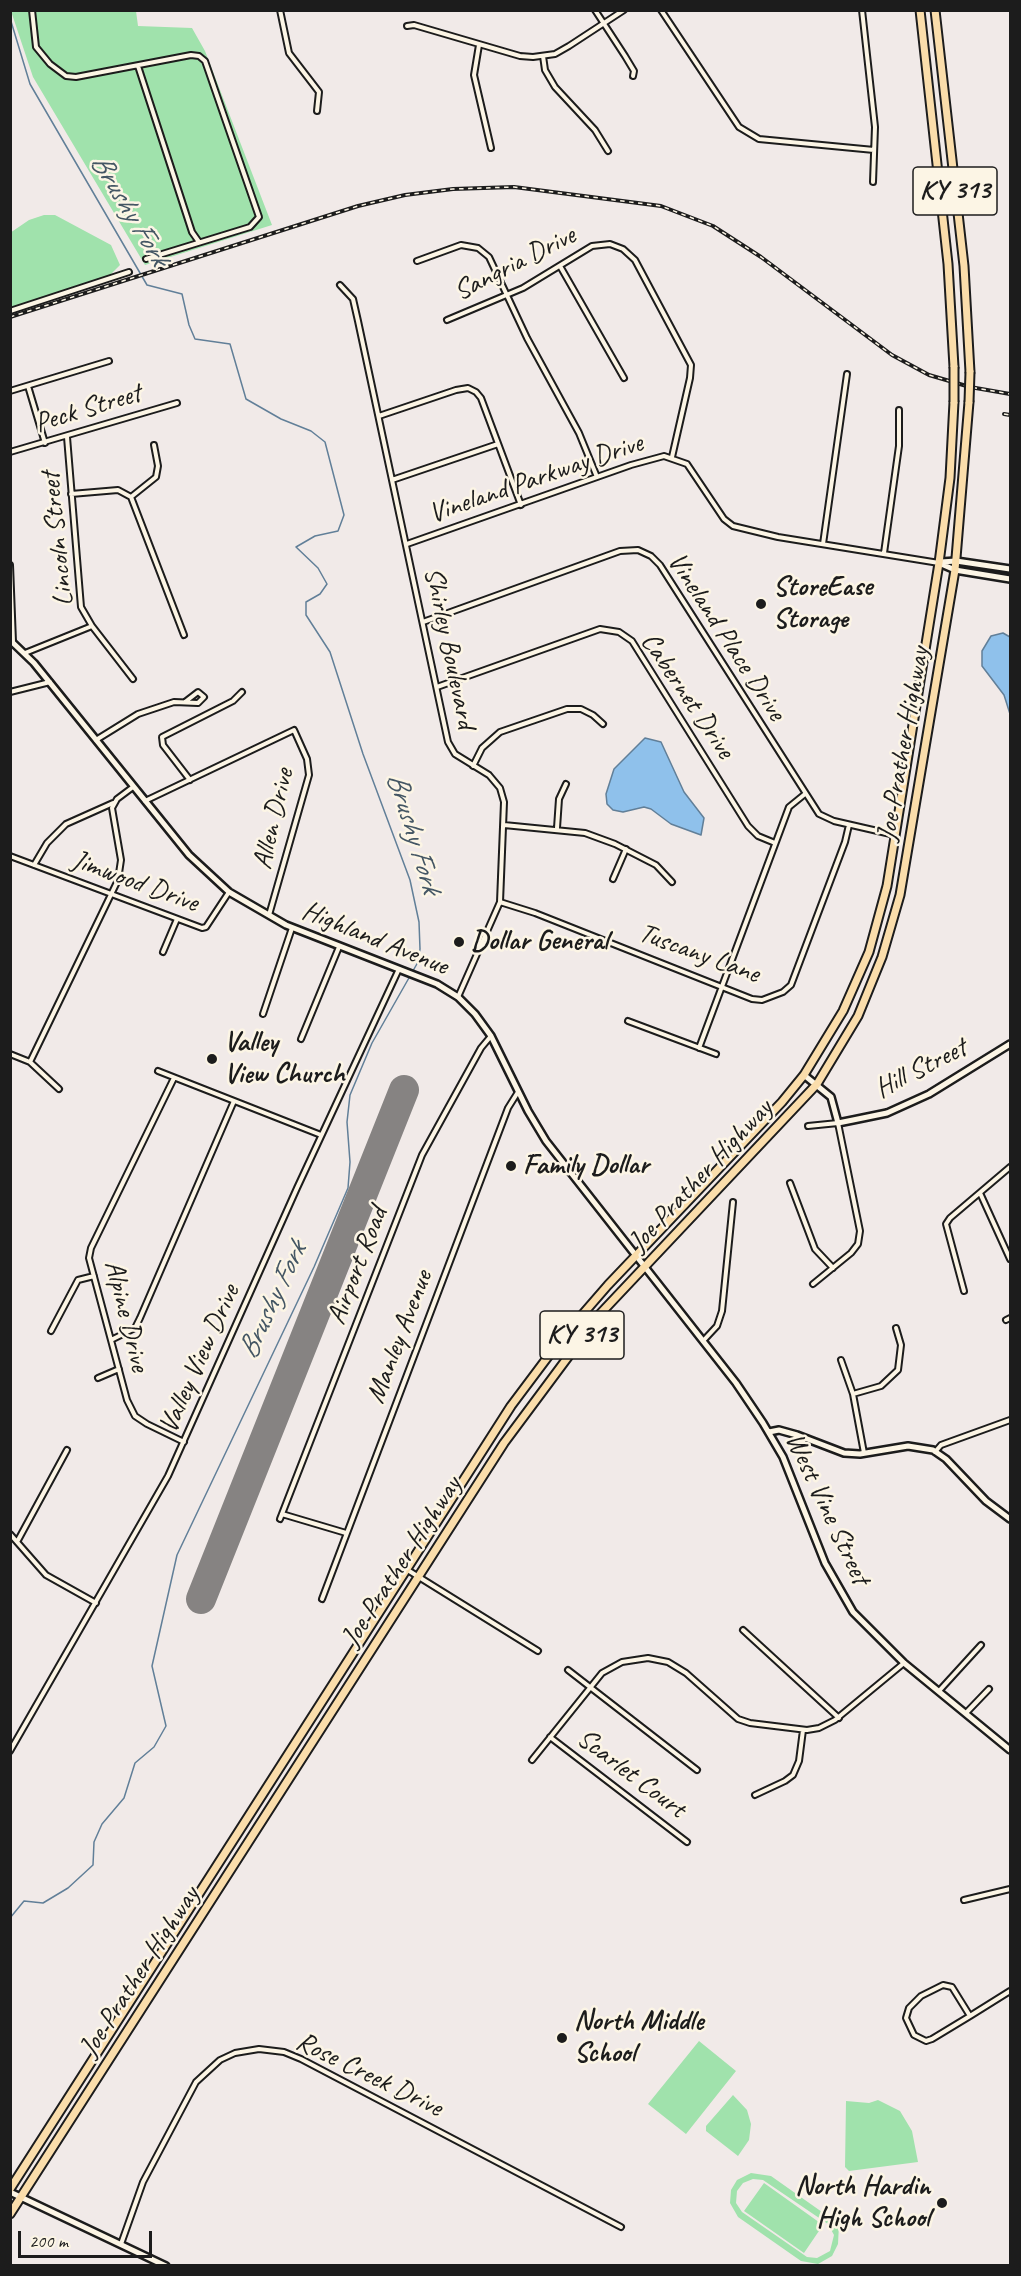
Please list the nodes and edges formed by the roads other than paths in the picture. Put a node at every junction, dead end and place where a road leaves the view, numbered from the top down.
1 (32, 10) edge
2 (280, 10) edge
3 (595, 10) edge
4 (624, 10) edge
5 (661, 10) edge
6 (862, 10) edge
7 (920, 10) edge
8 (935, 10) edge
9 (604, 24) junction
10 (407, 26) dead end
11 (479, 45) junction
12 (543, 56) junction
13 (138, 66) junction
14 (633, 76) dead end
15 (317, 111) dead end
16 (491, 148) dead end
17 (874, 150) junction
18 (608, 151) dead end
19 (873, 182) dead end
20 (199, 242) junction
21 (146, 259) dead end
22 (417, 261) dead end
23 (561, 266) junction
24 (129, 272) dead end
25 (340, 285) dead end
26 (508, 294) junction
27 (10, 310) edge
28 (447, 320) dead end
29 (109, 361) dead end
30 (847, 374) dead end
31 (624, 378) dead end
32 (28, 386) junction
33 (10, 391) edge
34 (177, 403) dead end
35 (899, 410) dead end
36 (379, 416) junction
37 (67, 437) junction
38 (45, 443) junction
39 (498, 444) junction
40 (153, 445) dead end
41 (10, 452) edge
42 (672, 457) junction
43 (597, 477) junction
44 (393, 480) junction
45 (71, 494) junction
46 (131, 496) junction
47 (521, 505) junction
48 (407, 544) junction
49 (823, 544) junction
50 (884, 553) junction
51 (956, 561) junction
52 (939, 563) junction
53 (10, 565) edge
54 (1011, 569) edge
55 (955, 570) junction
56 (1011, 579) edge
57 (423, 622) junction
58 (92, 626) junction
59 (183, 635) dead end
60 (12, 641) edge
61 (25, 653) junction
62 (134, 679) dead end
63 (50, 682) junction
64 (437, 687) junction
65 (10, 692) edge
66 (242, 692) dead end
67 (185, 702) junction
68 (603, 724) dead end
69 (96, 740) junction
70 (473, 766) junction
71 (190, 780) junction
72 (566, 784) dead end
73 (133, 787) junction
74 (805, 794) junction
75 (144, 801) junction
76 (114, 803) junction
77 (504, 825) junction
78 (849, 825) junction
79 (557, 828) junction
80 (895, 835) junction
81 (776, 843) junction
82 (626, 849) junction
83 (10, 856) edge
84 (34, 865) junction
85 (613, 879) dead end
86 (672, 882) dead end
87 (229, 892) junction
88 (112, 895) junction
89 (500, 902) junction
90 (268, 917) junction
91 (177, 920) junction
92 (292, 928) junction
93 (339, 947) junction
94 (163, 952) dead end
95 (402, 970) junction
96 (721, 987) junction
97 (458, 997) junction
98 (263, 1014) dead end
99 (628, 1021) dead end
100 (491, 1036) junction
101 (301, 1039) dead end
102 (1011, 1044) edge
103 (699, 1048) junction
104 (10, 1054) edge
105 (716, 1054) dead end
106 (30, 1062) junction
107 (158, 1071) dead end
108 (804, 1075) junction
109 (174, 1078) junction
110 (817, 1084) junction
111 (58, 1089) dead end
112 (518, 1092) junction
113 (234, 1101) junction
114 (838, 1123) junction
115 (808, 1126) dead end
116 (321, 1135) junction
117 (1011, 1167) edge
118 (790, 1183) dead end
119 (980, 1192) junction
120 (733, 1202) dead end
121 (635, 1255) junction
122 (1011, 1259) edge
123 (644, 1267) junction
124 (833, 1268) junction
125 (94, 1276) junction
126 (813, 1284) dead end
127 (964, 1291) dead end
128 (896, 1328) dead end
129 (51, 1330) dead end
130 (111, 1340) junction
131 (703, 1341) junction
132 (841, 1360) dead end
133 (119, 1369) junction
134 (98, 1378) dead end
135 (853, 1394) junction
136 (1011, 1420) edge
137 (769, 1432) junction
138 (184, 1442) junction
139 (67, 1450) dead end
140 (936, 1452) junction
141 (864, 1453) junction
142 (282, 1514) junction
143 (280, 1519) dead end
144 (1011, 1519) edge
145 (346, 1533) junction
146 (10, 1534) edge
147 (17, 1542) junction
148 (405, 1569) junction
149 (417, 1576) junction
150 (322, 1599) dead end
151 (96, 1603) junction
152 (743, 1630) dead end
153 (981, 1645) dead end
154 (538, 1651) dead end
155 (904, 1664) junction
156 (568, 1670) dead end
157 (591, 1688) junction
158 (989, 1689) dead end
159 (938, 1691) junction
160 (966, 1713) junction
161 (839, 1718) junction
162 (803, 1730) junction
163 (550, 1737) junction
164 (1011, 1750) edge
165 (10, 1751) edge
166 (532, 1760) dead end
167 (697, 1770) dead end
168 (755, 1795) dead end
169 (687, 1842) dead end
170 (1011, 1889) edge
171 (964, 1900) dead end
172 (1011, 1991) edge
173 (970, 2016) junction
174 (10, 2190) edge
175 (21, 2198) junction
176 (10, 2214) edge
177 (621, 2227) dead end
178 (121, 2245) junction
179 (166, 2265) edge

1 - 13 street
2 - 15 street
3 - 9 street
4 - 9 street
5 - 17 street
6 - 17 street
7 - 52 highway, Joe Prather Highway / KY 313, bridge
8 - 51 highway, Joe Prather Highway / KY 313, bridge
9 - 12 street
9 - 14 street
10 - 11 street
11 - 12 street
11 - 16 street
12 - 18 street
13 - 20 street
13 - 20 street
17 - 19 street
20 - 21 street
22 - 26 street
23 - 26 street, Sangria Drive
23 - 31 street
23 - 42 street, Sangria Drive
24 - 27 street
25 - 36 street, Shirley Boulevard
26 - 28 street, Sangria Drive
26 - 43 street
29 - 32 street
30 - 49 street
32 - 33 street
32 - 38 street
34 - 37 street, Peck Street
35 - 50 street
36 - 39 street
36 - 44 street, Shirley Boulevard
37 - 38 street, Peck Street
37 - 45 street, Lincoln Street
38 - 41 street, Peck Street
39 - 44 street
39 - 47 street
40 - 46 street
42 - 43 street, Vineland Parkway Drive
42 - 49 street, Vineland Parkway Drive
43 - 47 street, Vineland Parkway Drive
44 - 48 street, Shirley Boulevard
45 - 46 street
45 - 58 street, Lincoln Street
46 - 59 street
47 - 48 street, Vineland Parkway Drive
48 - 57 street, Shirley Boulevard
49 - 50 street, Vineland Parkway Drive
50 - 52 street, Vineland Parkway Drive
51 - 52 main road
51 - 54 main road
51 - 55 highway, Joe Prather Highway / KY 313
52 - 55 main road
52 - 80 highway, Joe Prather Highway / KY 313
53 - 60 street
55 - 56 main road
55 - 110 highway, Joe Prather Highway / KY 313
57 - 64 street, Shirley Boulevard
57 - 74 street, Vineland Place Drive
58 - 61 street
58 - 62 street, Lincoln Street
60 - 61 main road, Highland Avenue
61 - 63 main road, Highland Avenue
63 - 65 street
63 - 69 main road, Highland Avenue
64 - 70 street, Shirley Boulevard
64 - 81 street, Cabernet Drive
66 - 71 street
67 - 67 street
67 - 69 street
68 - 70 street
69 - 73 main road, Highland Avenue
70 - 77 street, Shirley Boulevard
71 - 75 street
71 - 90 street, Allen Drive
72 - 79 street
73 - 75 main road, Highland Avenue
73 - 76 street
74 - 78 street, Vineland Place Drive
74 - 81 street
75 - 87 main road, Highland Avenue
76 - 84 street
76 - 88 street
77 - 79 street
77 - 89 street, Shirley Boulevard
78 - 80 street, Vineland Place Drive
78 - 96 street, Tuscany Lane
79 - 82 street
80 - 108 highway, Joe Prather Highway / KY 313
81 - 96 street
82 - 85 street
82 - 86 street
83 - 84 street, Jimwood Drive
84 - 88 street, Jimwood Drive
87 - 90 main road, Highland Avenue
87 - 91 street, Jimwood Drive
88 - 91 street, Jimwood Drive
88 - 106 street
89 - 96 street, Tuscany Lane
89 - 97 street, Shirley Boulevard
90 - 92 main road, Highland Avenue
91 - 94 street
92 - 93 main road, Highland Avenue
92 - 98 street
93 - 95 main road, Highland Avenue
93 - 101 street
95 - 97 main road, Highland Avenue
95 - 116 street, Valley View Drive
96 - 103 street
97 - 100 main road, Highland Avenue
99 - 103 street
100 - 112 main road, Highland Avenue
100 - 142 street, Airport Road
102 - 114 main road, Hill Street
103 - 105 street
104 - 106 street
106 - 111 street
107 - 109 street
108 - 110 main road
108 - 121 highway, Joe Prather Highway / KY 313
109 - 113 street
109 - 125 street, Alpine Drive
110 - 114 main road
110 - 123 highway, Joe Prather Highway / KY 313
112 - 121 main road, Highland Avenue
112 - 145 street, Manley Avenue
113 - 116 street
113 - 130 street
114 - 115 street
114 - 124 street
116 - 138 street, Valley View Drive
117 - 119 street
118 - 124 street
119 - 122 street
119 - 127 street
120 - 131 street
121 - 123 main road, Highland Avenue
121 - 148 highway, Joe Prather Highway / KY 313
123 - 131 main road, Highland Avenue
123 - 149 highway, Joe Prather Highway / KY 313
124 - 126 street
125 - 129 street
125 - 130 street, Alpine Drive
128 - 135 street
130 - 133 street, Alpine Drive
131 - 137 main road, West Vine Street
132 - 135 street
133 - 134 street
133 - 138 street, Alpine Drive
135 - 141 street
136 - 140 street
137 - 141 main road
137 - 155 main road, West Vine Street
138 - 151 street, Valley View Drive
139 - 147 street
140 - 141 main road
140 - 144 main road
142 - 143 street, Airport Road
142 - 145 street
145 - 150 street, Manley Avenue
146 - 147 street
147 - 151 street
148 - 149 street
148 - 174 highway, Joe Prather Highway / KY 313
149 - 154 street
149 - 175 highway, Joe Prather Highway / KY 313
151 - 165 street, Valley View Drive
152 - 161 street
153 - 159 street
155 - 159 main road, West Vine Street
155 - 161 street
156 - 157 street
157 - 162 street
157 - 163 street
157 - 167 street
158 - 160 street
159 - 160 main road, West Vine Street
160 - 164 main road, West Vine Street
161 - 162 street
162 - 168 street
163 - 166 street
163 - 169 street, Scarlet Court
170 - 171 street
172 - 173 street
173 - 173 street
174 - 175 main road
175 - 176 highway, Joe Prather Highway / KY 313
175 - 178 main road
177 - 178 street, Rose Creek Drive
178 - 179 main road

